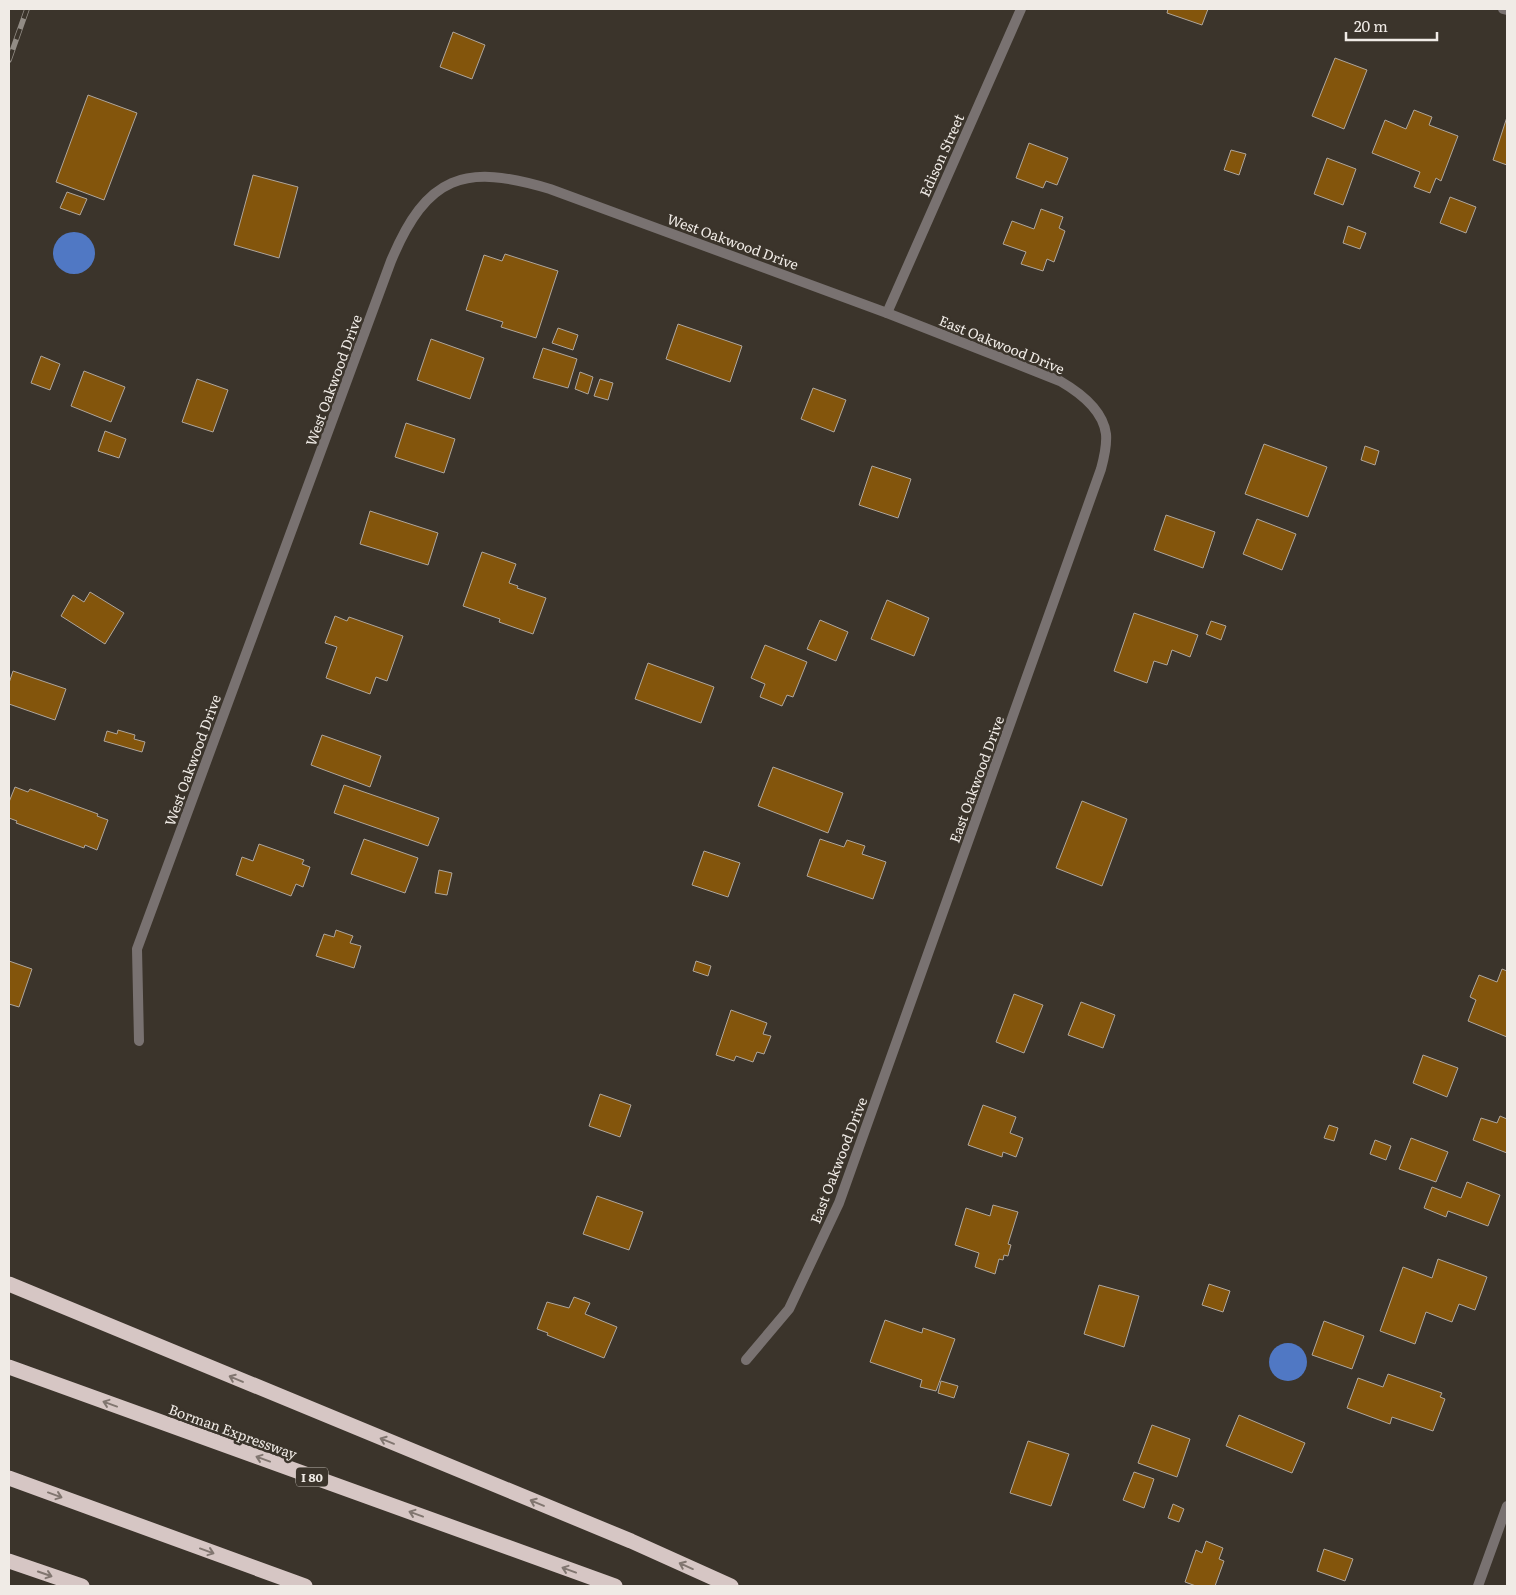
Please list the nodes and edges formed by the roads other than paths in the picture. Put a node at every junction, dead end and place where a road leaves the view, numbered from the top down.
1 (1021, 9) edge
2 (1503, 9) edge
3 (1507, 10) edge
4 (887, 313) junction
5 (139, 1041) dead end
6 (9, 1284) edge
7 (746, 1360) dead end
8 (9, 1367) edge
9 (9, 1478) edge
10 (1507, 1506) edge
11 (9, 1561) edge
12 (82, 1586) edge
13 (305, 1586) edge
14 (615, 1586) edge
15 (731, 1586) edge
16 (1478, 1586) edge

1 - 4 street, Edison Street
2 - 3 street
4 - 5 street, West Oakwood Drive
4 - 7 street, East Oakwood Drive
15 -> 6 highway
14 -> 8 highway, Borman Expressway / I 80
9 -> 13 highway
10 - 16 street
11 -> 12 highway

